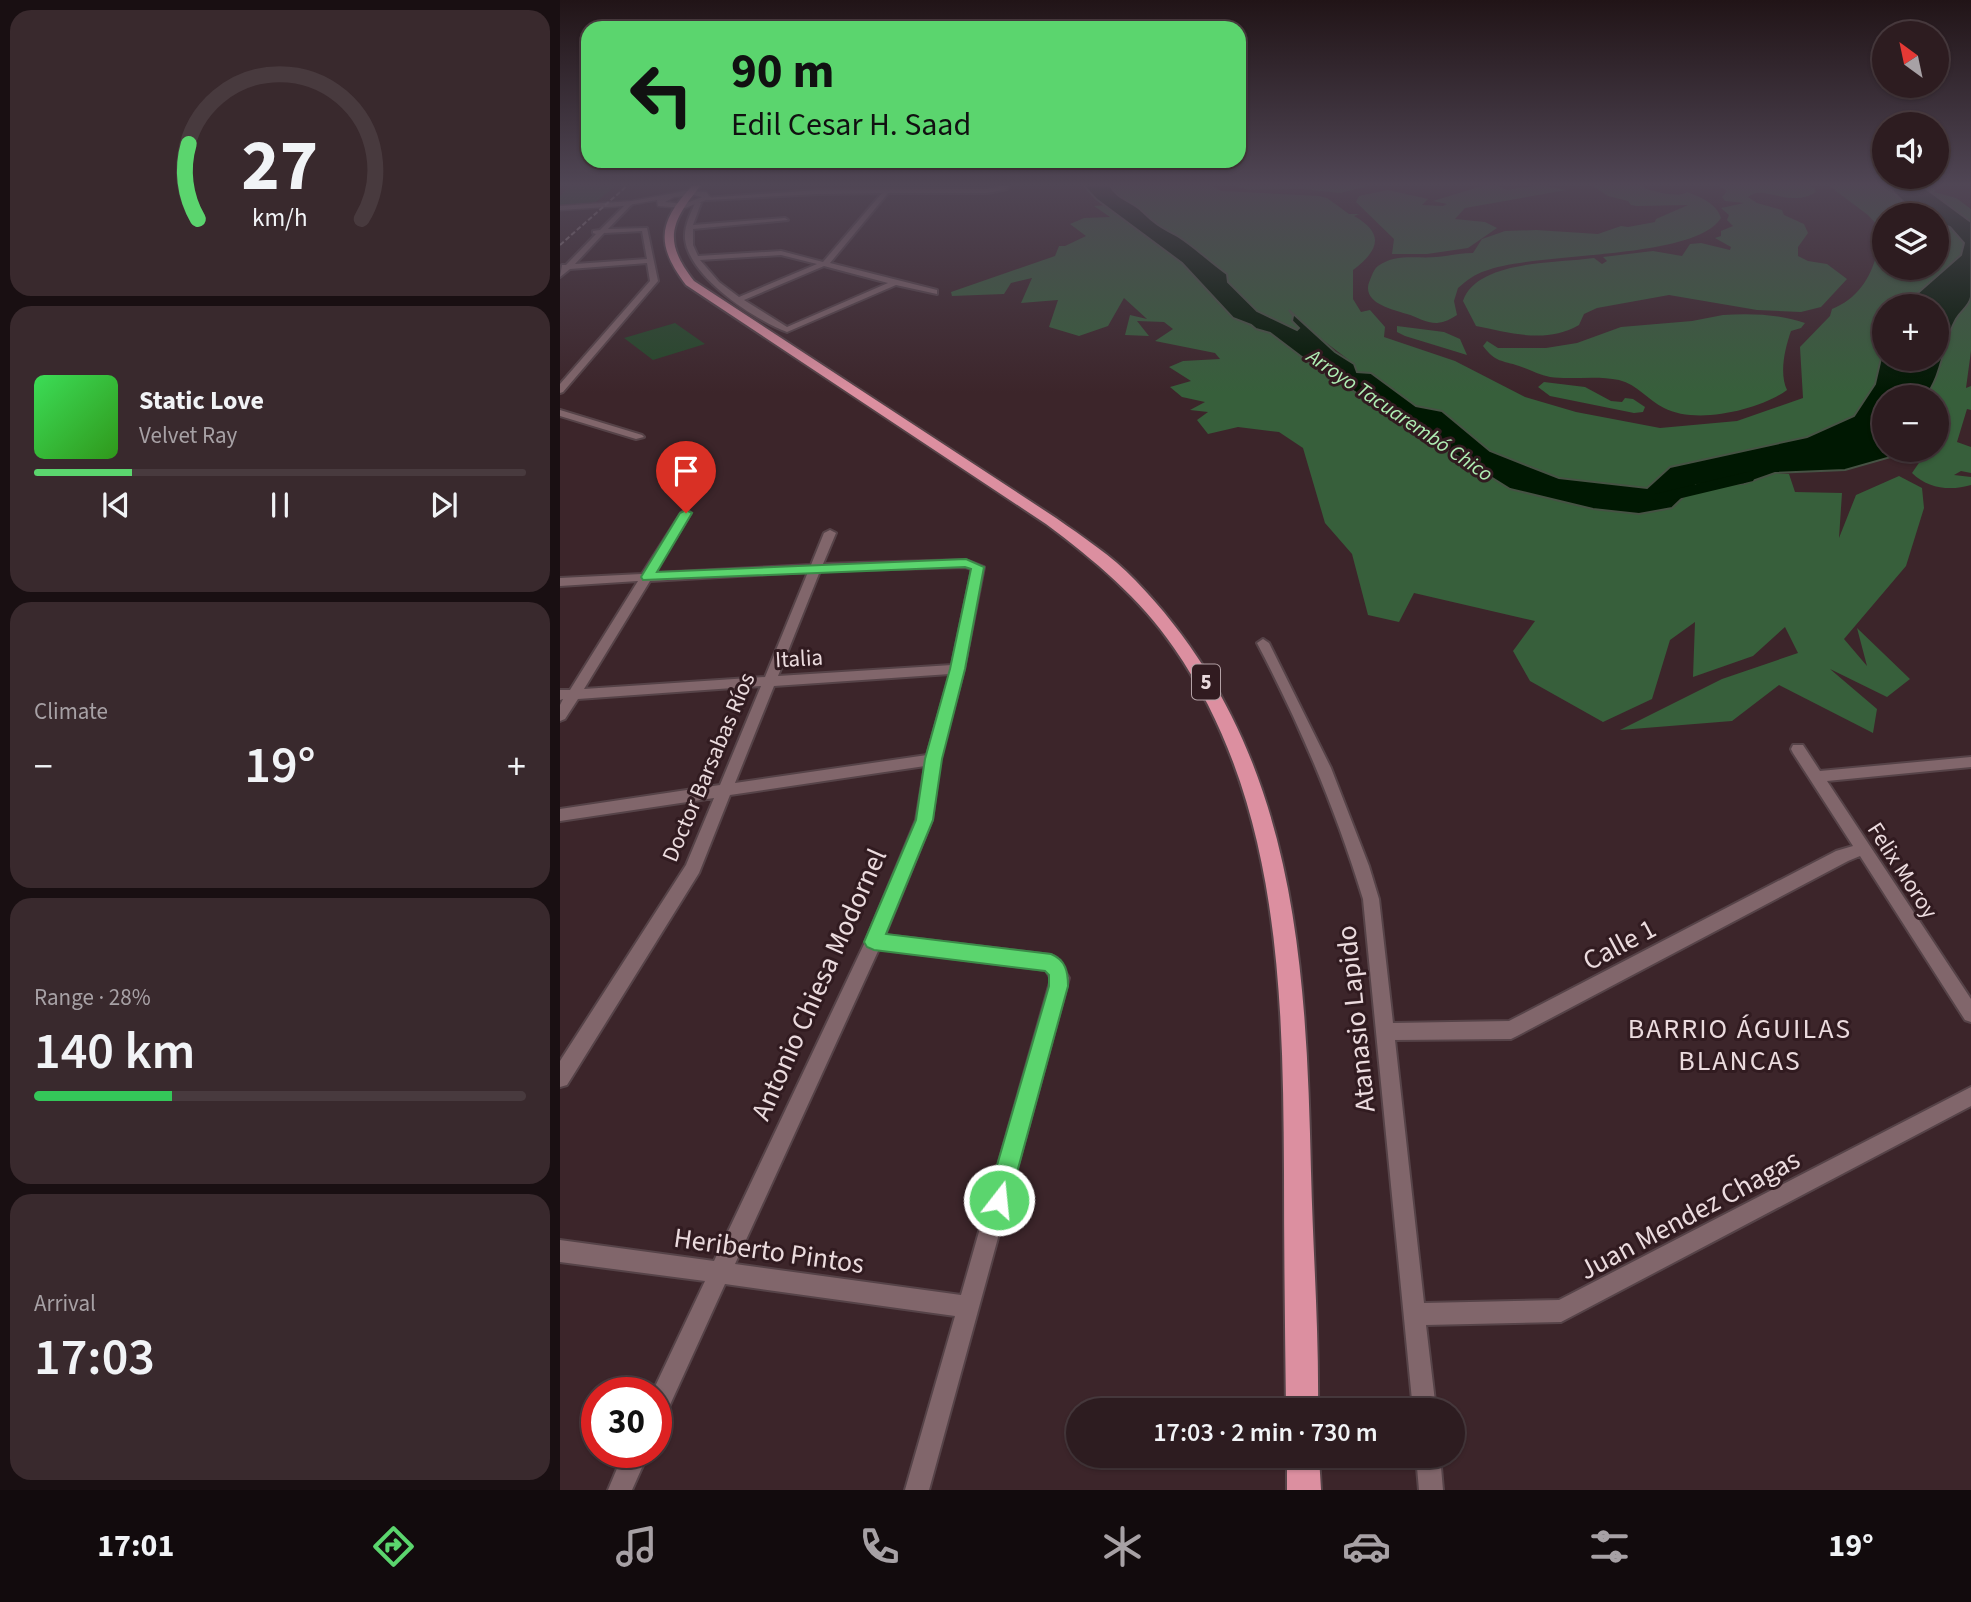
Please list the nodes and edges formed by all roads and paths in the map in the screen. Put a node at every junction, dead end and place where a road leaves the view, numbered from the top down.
1 (577, 255) edge
2 (647, 255) edge
3 (671, 255) edge
4 (694, 255) edge
5 (755, 255) edge
6 (788, 255) edge
7 (833, 255) edge
8 (696, 258) junction
9 (648, 261) junction
10 (826, 263) junction
11 (563, 266) edge
12 (560, 275) edge
13 (896, 282) junction
14 (934, 292) dead end
15 (740, 299) junction
16 (560, 390) edge
17 (560, 413) edge
18 (639, 437) dead end
19 (686, 513) dead end
20 (830, 533) dead end
21 (816, 568) junction
22 (647, 577) junction
23 (560, 582) edge
24 (1263, 643) dead end
25 (958, 669) junction
26 (768, 681) junction
27 (567, 694) edge
28 (560, 716) edge
29 (1798, 749) dead end
30 (933, 759) junction
31 (1971, 762) edge
32 (1816, 776) junction
33 (724, 790) junction
34 (560, 815) edge
35 (1862, 849) junction
36 (874, 942) junction
37 (1971, 1014) edge
38 (1387, 1032) junction
39 (560, 1078) edge
40 (1971, 1096) edge
41 (560, 1251) edge
42 (718, 1274) junction
43 (969, 1307) junction
44 (1415, 1314) junction
45 (671, 1377) edge
46 (1302, 1398) edge
47 (1423, 1398) edge
48 (630, 1468) edge
49 (1303, 1468) edge
50 (1429, 1468) edge
51 (620, 1490) edge
52 (917, 1490) edge
53 (1304, 1490) edge
54 (1431, 1490) edge

1 - 11 street
2 - 9 street
3 - 46 highway, 5
4 - 8 street
5 - 8 street
6 - 10 street
7 - 10 street
8 - 15 street
9 - 11 street
9 - 16 street
10 - 13 street
10 - 15 street
11 - 12 street
13 - 14 street
13 - 15 street
17 - 18 street
19 - 22 street
20 - 21 street, Doctor Barsabas Ríos
21 - 22 street
21 - 25 street, Antonio Chiesa Modornel
21 - 26 street, Doctor Barsabas Ríos
22 - 23 street
22 - 27 street
24 - 38 street, Atanasio Lapido
25 - 26 street, Italia
25 - 30 street, Antonio Chiesa Modornel
26 - 27 street, Italia
26 - 33 street, Doctor Barsabas Ríos
27 - 28 street
29 - 32 street, Felix Moroy
30 - 33 street
30 - 36 street, Antonio Chiesa Modornel
31 - 32 street
32 - 35 street, Felix Moroy
33 - 34 street
33 - 39 street, Doctor Barsabas Ríos
35 - 37 street, Felix Moroy
35 - 38 street, Calle 1
36 - 42 street, Antonio Chiesa Modornel
36 - 43 street
38 - 44 street, Atanasio Lapido
40 - 44 street, Juan Mendez Chagas
41 - 42 street, Heriberto Pintos
42 - 43 street, Heriberto Pintos
42 - 45 street, Antonio Chiesa Modornel
43 - 52 street
44 - 47 street, Atanasio Lapido
48 - 51 street
49 - 53 highway
50 - 54 street

